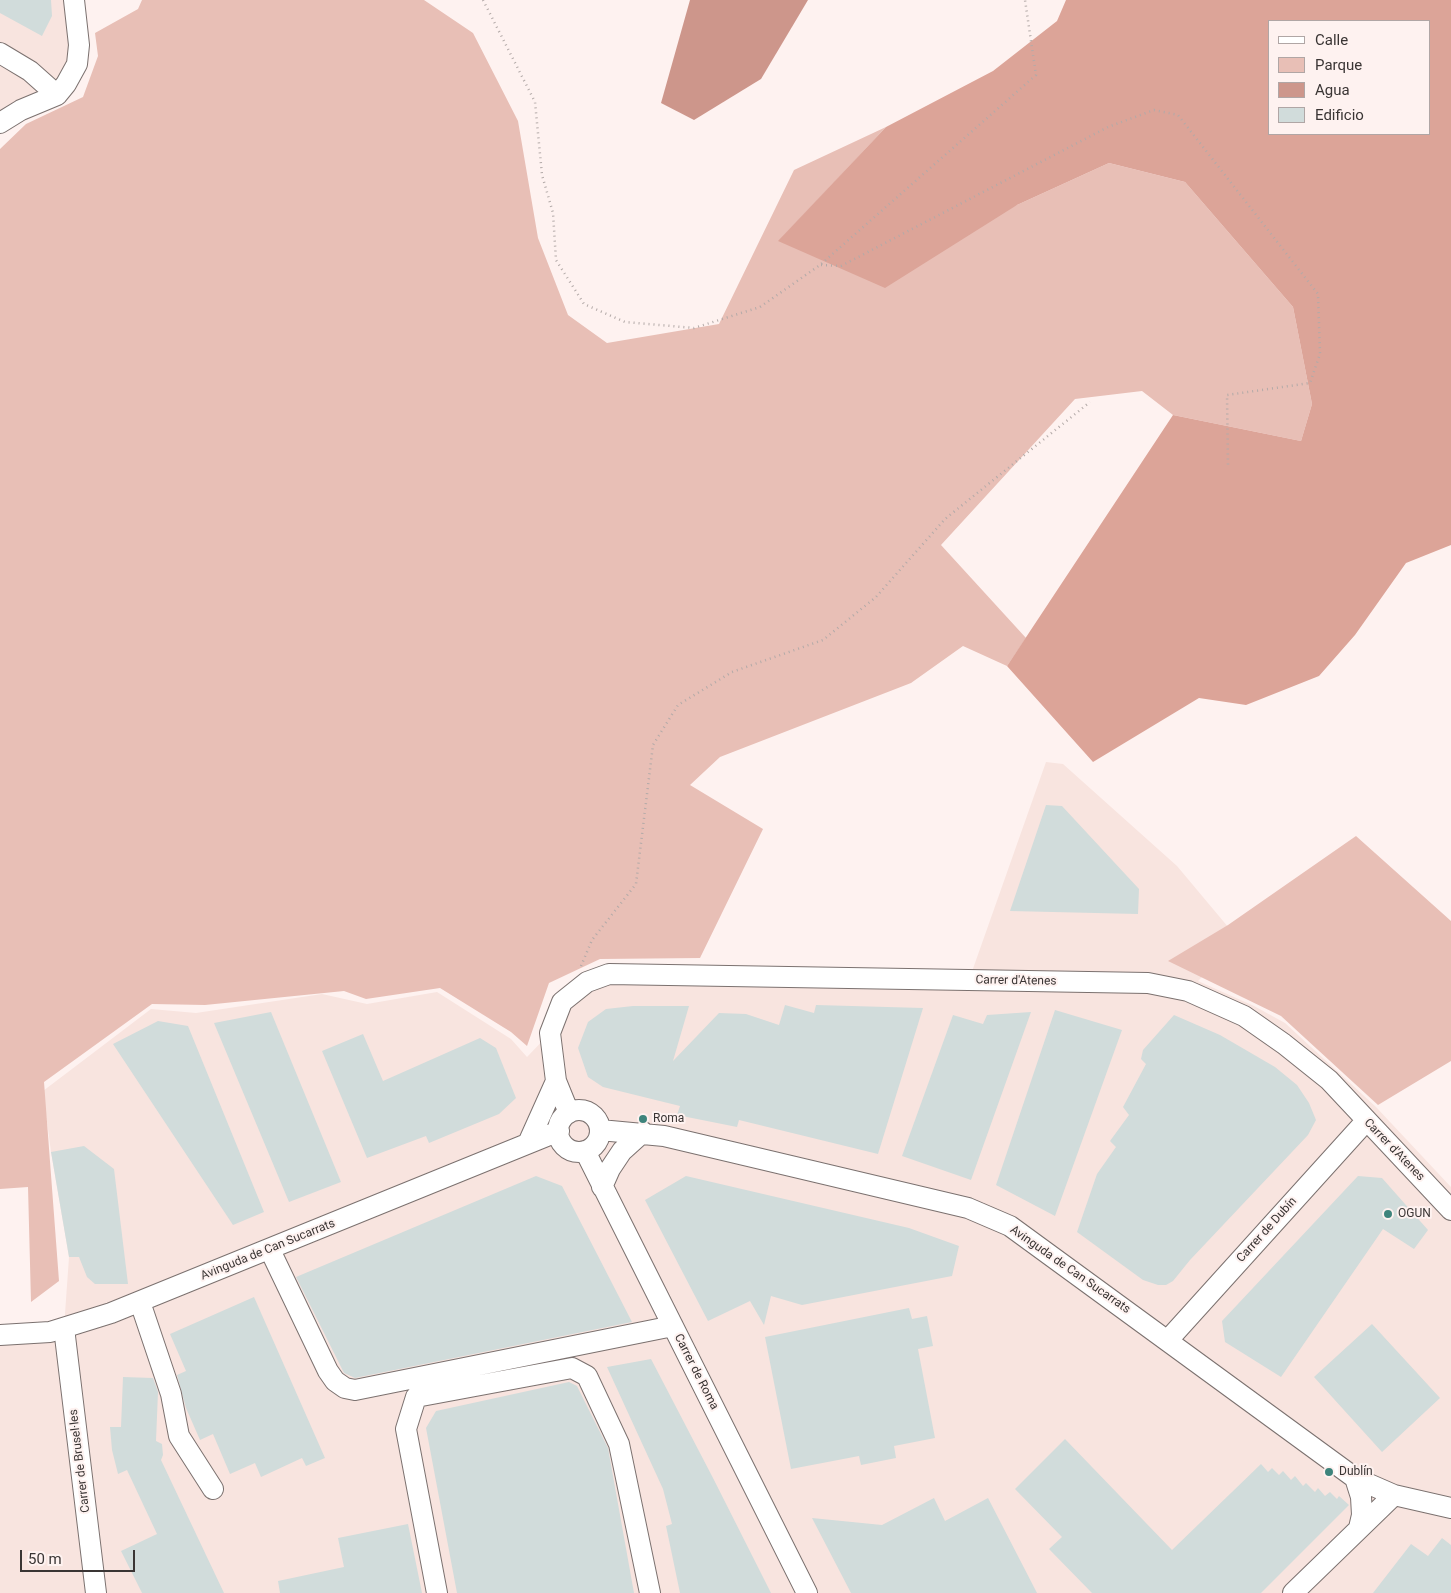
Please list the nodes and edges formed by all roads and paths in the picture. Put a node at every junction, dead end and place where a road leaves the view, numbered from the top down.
1 (74, 0) edge
2 (483, 0) edge
3 (1025, 0) edge
4 (0, 53) edge
5 (62, 89) junction
6 (0, 123) edge
7 (820, 265) junction
8 (1090, 402) dead end
9 (1228, 467) dead end
10 (587, 982) junction
11 (556, 1081) junction
12 (569, 1113) junction
13 (1366, 1121) junction
14 (600, 1130) junction
15 (559, 1131) junction
16 (644, 1132) junction
17 (529, 1141) junction
18 (585, 1150) junction
19 (602, 1187) junction
20 (1451, 1210) edge
21 (270, 1250) junction
22 (140, 1302) junction
23 (672, 1326) junction
24 (64, 1328) junction
25 (0, 1335) edge
26 (1168, 1340) junction
27 (1355, 1478) junction
28 (213, 1489) dead end
29 (1394, 1495) junction
30 (1451, 1508) edge
31 (1360, 1528) junction
32 (96, 1593) edge
33 (437, 1593) edge
34 (650, 1593) edge
35 (807, 1593) edge
36 (1293, 1593) edge

1 - 5 street
2 - 7 path
3 - 7 path
4 - 5 street
5 - 6 street
7 - 9 path
8 - 10 path
10 - 11 street, Carrer d'Atenes
10 - 13 street, Carrer d'Atenes
11 - 12 street
11 - 17 street
12 - 14 street
12 - 15 street
13 - 20 street, Carrer d'Atenes
13 - 26 street, Carrer de Dubín
14 - 16 street, Avinguda de Can Sucarrats
14 - 18 street
15 - 17 street, Avinguda de Can Sucarrats
15 - 18 street
16 - 19 street
16 - 26 street, Avinguda de Can Sucarrats
17 - 21 street, Avinguda de Can Sucarrats
18 - 19 street, Carrer de Roma
19 - 23 street, Carrer de Roma
21 - 22 street, Avinguda de Can Sucarrats
21 - 23 street
22 - 24 street, Avinguda de Can Sucarrats
22 - 28 street
23 - 35 street, Carrer de Roma
24 - 25 street, Avinguda de Can Sucarrats
24 - 32 street, Carrer de Brusel·les
26 - 27 street, Avinguda de Can Sucarrats
27 - 29 street, Avinguda de Can Sucarrats
27 - 31 street
29 - 30 street, Avinguda de Can Sucarrats
29 - 31 street
31 - 36 street
33 - 34 street

